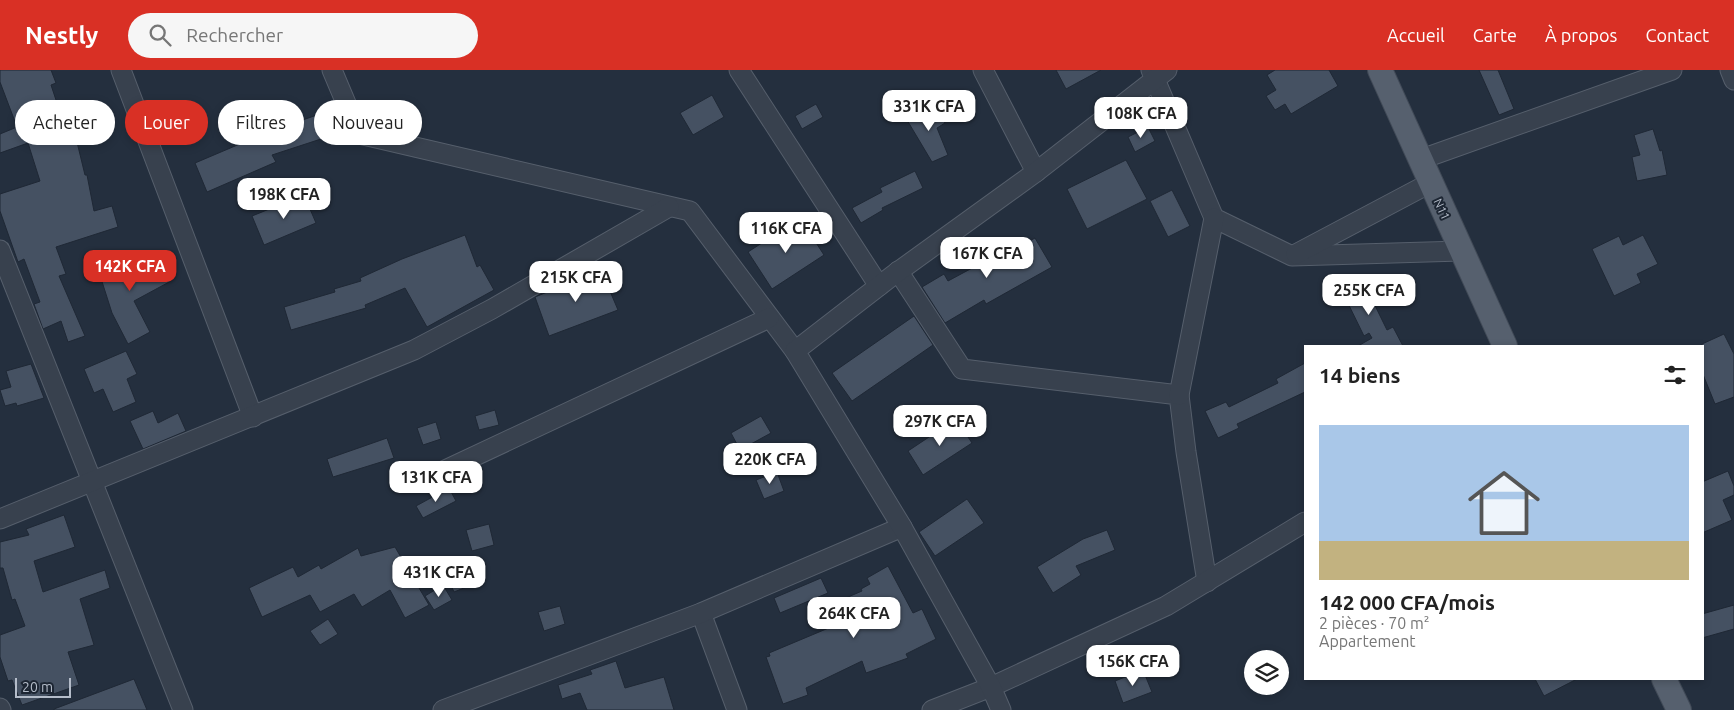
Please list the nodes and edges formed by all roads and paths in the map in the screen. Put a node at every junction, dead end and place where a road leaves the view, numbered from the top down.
1 (121, 70) edge
2 (332, 70) edge
3 (739, 70) edge
4 (982, 70) edge
5 (1380, 70) edge
6 (1672, 70) edge
7 (1730, 70) edge
8 (1158, 73) edge
9 (1734, 80) edge
10 (1419, 160) junction
11 (1036, 172) junction
12 (1430, 183) junction
13 (669, 207) junction
14 (1214, 218) junction
15 (0, 250) edge
16 (1461, 251) junction
17 (1292, 256) junction
18 (898, 271) junction
19 (880, 286) junction
20 (769, 318) junction
21 (1505, 345) edge
22 (795, 352) junction
23 (1179, 395) junction
24 (253, 417) junction
25 (426, 479) dead end
26 (93, 483) junction
27 (0, 519) edge
28 (1304, 523) edge
29 (902, 527) junction
30 (1207, 582) junction
31 (701, 613) junction
32 (1664, 680) edge
33 (991, 687) junction
34 (183, 710) edge
35 (443, 710) edge
36 (737, 710) edge
37 (932, 710) edge
38 (1001, 710) edge
39 (1679, 710) edge

1 - 24 street
2 - 13 street
3 - 19 street
4 - 11 street
5 - 10 main road, N11
6 - 10 street
7 - 9 street
8 - 11 street
8 - 14 street
10 - 12 main road, N11
11 - 18 street
12 - 16 main road, N11
12 - 17 street
13 - 20 street
13 - 24 street
14 - 17 street
14 - 23 street
15 - 26 street
16 - 17 street
16 - 21 main road, N11
18 - 19 street
18 - 23 street
19 - 22 street
20 - 22 street
20 - 25 street
22 - 29 street
23 - 30 street
24 - 26 street
26 - 27 street
26 - 34 street
28 - 30 street
29 - 31 street
29 - 33 street
30 - 33 street
31 - 35 street
31 - 36 street
32 - 39 main road
33 - 37 street
33 - 38 street

